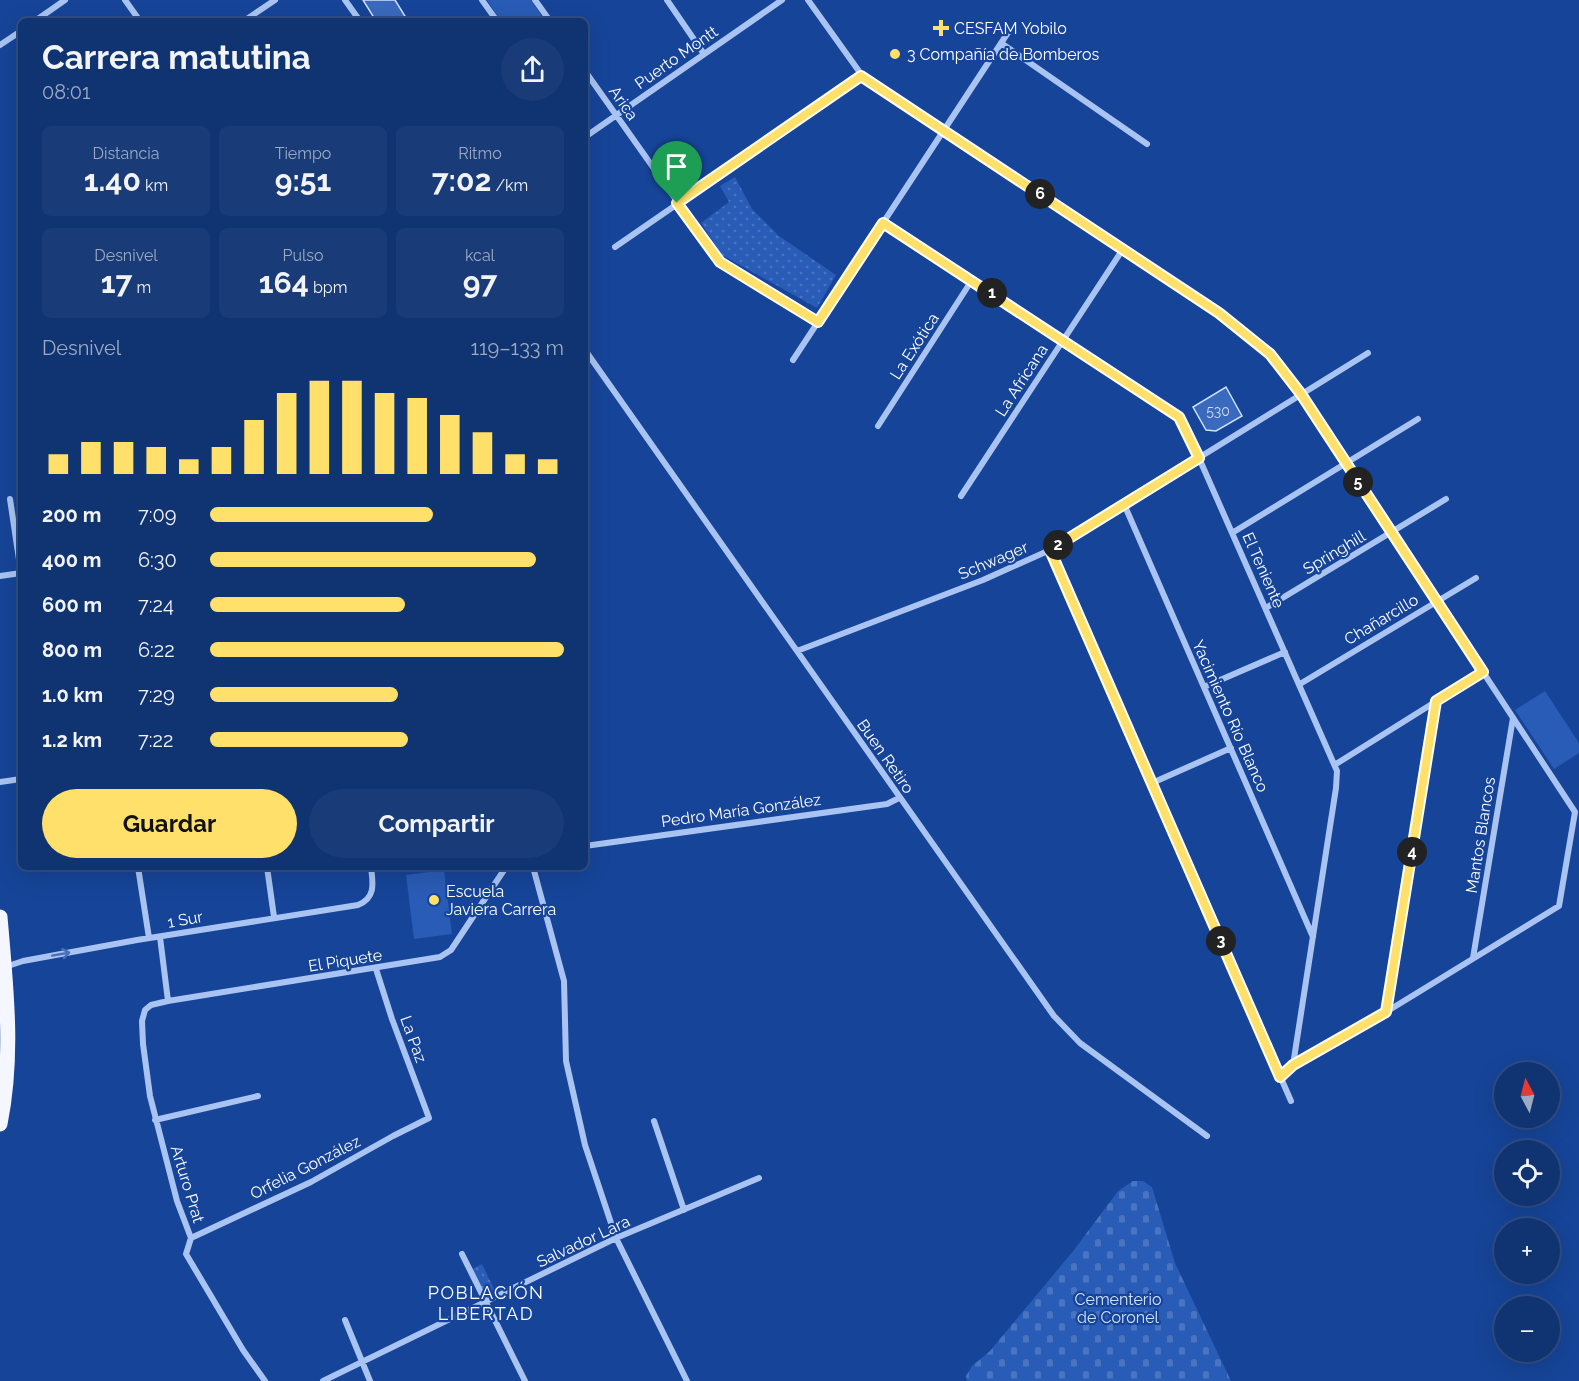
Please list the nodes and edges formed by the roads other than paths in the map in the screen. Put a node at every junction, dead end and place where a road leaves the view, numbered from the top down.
1 (65, 0) edge
2 (125, 0) edge
3 (275, 0) edge
4 (345, 0) edge
5 (482, 0) edge
6 (535, 0) edge
7 (667, 0) edge
8 (782, 0) edge
9 (808, 0) edge
10 (39, 18) edge
11 (138, 18) edge
12 (248, 18) edge
13 (358, 18) edge
14 (495, 18) edge
15 (548, 18) edge
16 (1009, 31) dead end
17 (18, 33) edge
18 (1001, 43) junction
19 (0, 45) edge
20 (704, 54) junction
21 (588, 75) edge
22 (861, 76) junction
23 (616, 115) junction
24 (944, 130) junction
25 (588, 135) edge
26 (1147, 144) dead end
27 (677, 203) junction
28 (883, 223) junction
29 (615, 246) dead end
30 (1123, 249) junction
31 (972, 280) junction
32 (818, 322) junction
33 (1064, 340) junction
34 (1368, 353) dead end
35 (588, 354) edge
36 (793, 360) dead end
37 (1301, 394) junction
38 (1418, 419) dead end
39 (878, 426) dead end
40 (1199, 458) junction
41 (1347, 463) junction
42 (961, 495) dead end
43 (10, 499) dead end
44 (1446, 499) dead end
45 (1124, 504) junction
46 (1392, 532) junction
47 (1232, 533) junction
48 (1050, 550) junction
49 (18, 553) edge
50 (18, 573) edge
51 (0, 576) edge
52 (1476, 578) dead end
53 (1437, 602) junction
54 (1266, 608) junction
55 (797, 651) junction
56 (1285, 651) junction
57 (1483, 672) junction
58 (1300, 684) junction
59 (1204, 687) junction
60 (1436, 701) junction
61 (1513, 718) junction
62 (1230, 748) junction
63 (1336, 764) junction
64 (18, 779) edge
65 (0, 782) edge
66 (1152, 783) junction
67 (899, 798) junction
68 (588, 846) edge
69 (138, 870) edge
70 (267, 870) edge
71 (371, 870) edge
72 (504, 870) edge
73 (534, 870) edge
74 (0, 917) edge
75 (274, 917) junction
76 (160, 936) junction
77 (149, 938) junction
78 (1313, 938) junction
79 (1473, 958) junction
80 (2, 968) edge
81 (376, 969) junction
82 (168, 1001) junction
83 (145, 1010) joint
84 (1386, 1012) junction
85 (1293, 1065) junction
86 (1280, 1077) junction
87 (258, 1096) dead end
88 (1291, 1101) dead end
89 (429, 1118) joint
90 (155, 1120) junction
91 (654, 1121) dead end
92 (0, 1124) edge
93 (1207, 1136) dead end
94 (759, 1178) dead end
95 (684, 1210) junction
96 (191, 1238) junction
97 (616, 1239) junction
98 (462, 1254) dead end
99 (486, 1303) junction
100 (345, 1320) dead end
101 (361, 1362) junction
102 (265, 1381) edge
103 (323, 1381) edge
104 (370, 1381) edge
105 (525, 1381) edge
106 (687, 1381) edge

1 - 10 street
2 - 11 street
3 - 12 street
4 - 13 street
5 - 14 street
6 - 15 street
7 - 20 street
8 - 20 street, Puerto Montt
9 - 22 street
16 - 18 street
17 - 19 street
18 - 24 street
18 - 26 street
20 - 23 street, Puerto Montt
21 - 23 street, Arica
22 - 24 street
22 - 27 street
23 - 25 street, Puerto Montt
23 - 27 street, Arica
24 - 28 street
24 - 30 street
27 - 29 street
27 - 32 street, Arica
28 - 31 street, El Teniente
28 - 32 street
30 - 33 street, La Africana
30 - 37 street
31 - 33 street, El Teniente
31 - 39 street, La Exótica
32 - 36 street
33 - 40 street, El Teniente
33 - 42 street, La Africana
34 - 37 street, Schwager
35 - 55 street, Buen Retiro
37 - 40 street, Schwager
37 - 41 street
38 - 41 street
40 - 45 street, Schwager
40 - 47 street, El Teniente
41 - 46 street
41 - 47 street
43 - 49 street
44 - 46 street, Springhill
45 - 48 street, Schwager
45 - 59 street, Yacimiento Río Blanco
46 - 53 street
46 - 54 street, Springhill
47 - 54 street, El Teniente
48 - 55 street, Schwager
48 - 66 street
50 - 51 street
52 - 53 street, Chañarcillo
53 - 57 street
53 - 58 street, Chañarcillo
54 - 56 street, El Teniente
55 - 67 street, Buen Retiro
56 - 58 street, El Teniente
56 - 59 street
57 - 60 street
57 - 61 street
58 - 63 street, El Teniente
59 - 62 street, Yacimiento Río Blanco
60 - 63 street
60 - 84 street
61 - 79 street, Mantos Blancos
61 - 79 street
62 - 66 street
62 - 78 street, Yacimiento Río Blanco
63 - 78 street, El Teniente
64 - 65 street
66 - 86 street
67 - 68 street, Pedro María González
67 - 93 street, Buen Retiro
69 - 77 street
70 - 75 street
71 - 75 street, 1 Sur
72 - 81 street, El Piquete
73 - 97 street
74 - 80 main road
75 - 76 street, 1 Sur
76 - 77 street, 1 Sur
76 - 82 street
80 -> 77 street, 1 Sur
78 - 85 street, El Teniente
79 - 84 street
80 - 92 main road
81 - 82 street, El Piquete
81 - 89 street, La Paz
82 - 83 street, El Piquete
83 - 90 street, Arturo Prat
84 - 85 street
85 - 86 street
86 - 88 street
87 - 90 street
89 - 96 street, Orfelia González
90 - 96 street, Arturo Prat
91 - 95 street
94 - 95 street, Salvador Lara
95 - 97 street, Salvador Lara
96 - 102 street, Arturo Prat
97 - 99 street, Salvador Lara
97 - 106 street
98 - 99 street
99 - 101 street, Salvador Lara
99 - 105 street
100 - 101 street
101 - 103 street, Salvador Lara
101 - 104 street

